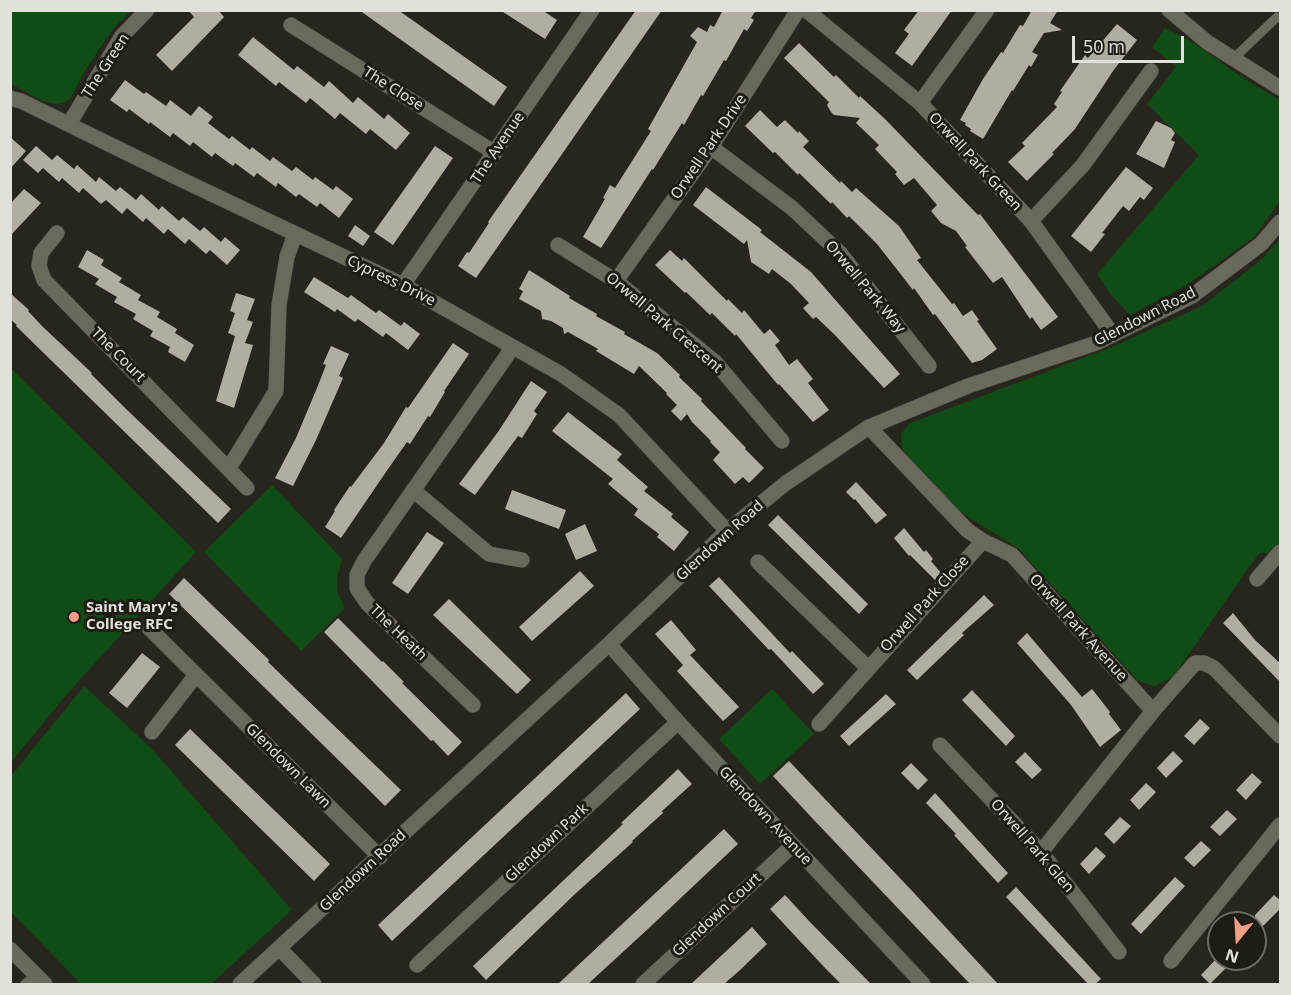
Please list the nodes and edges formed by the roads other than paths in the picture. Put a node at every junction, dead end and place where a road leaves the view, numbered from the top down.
1 (147, 10) edge
2 (592, 10) edge
3 (798, 10) edge
4 (806, 10) edge
5 (987, 10) edge
6 (1169, 10) edge
7 (1281, 18) edge
8 (291, 25) dead end
9 (1233, 59) junction
10 (1151, 71) dead end
11 (1281, 88) edge
12 (10, 98) edge
13 (920, 103) junction
14 (69, 124) junction
15 (711, 147) junction
16 (495, 153) junction
17 (1031, 221) junction
18 (1281, 222) edge
19 (57, 233) dead end
20 (295, 234) junction
21 (558, 245) dead end
22 (616, 281) junction
23 (403, 285) junction
24 (1113, 335) junction
25 (513, 347) junction
26 (929, 366) dead end
27 (869, 427) junction
28 (782, 441) dead end
29 (229, 468) junction
30 (247, 488) dead end
31 (413, 490) junction
32 (727, 531) junction
33 (983, 541) junction
34 (1281, 552) edge
35 (522, 560) dead end
36 (758, 562) dead end
37 (1257, 579) dead end
38 (148, 628) dead end
39 (609, 644) junction
40 (868, 668) junction
41 (196, 675) junction
42 (473, 705) dead end
43 (1153, 711) junction
44 (678, 722) junction
45 (819, 724) dead end
46 (152, 732) dead end
47 (1281, 736) edge
48 (940, 745) dead end
49 (1281, 825) edge
50 (792, 846) junction
51 (1041, 852) junction
52 (380, 857) junction
53 (279, 948) junction
54 (10, 949) edge
55 (1119, 952) dead end
56 (1171, 961) dead end
57 (417, 965) dead end
58 (35, 981) edge
59 (240, 984) edge
60 (314, 984) edge
61 (643, 984) edge
62 (922, 984) edge

1 - 14 street, The Green
2 - 16 street, The Avenue
3 - 15 street, Orwell Park Drive
4 - 13 street, Orwell Park Green
5 - 13 street, Orwell Park Green
6 - 9 street
7 - 9 lane
8 - 16 street, The Close
9 - 11 street
10 - 17 street, Orwell Park Green
12 - 14 street, Cypress Drive
13 - 17 street, Orwell Park Green
14 - 20 street, Cypress Drive
15 - 22 street, Orwell Park Drive
15 - 26 street, Orwell Park Way
16 - 23 street, The Avenue
17 - 24 street, Orwell Park Green
18 - 24 street, Glendown Road
19 - 29 street, The Court
20 - 23 street, Cypress Drive
20 - 29 street
21 - 22 street, Orwell Park Crescent
22 - 28 street, Orwell Park Crescent
23 - 25 street, Cypress Drive
24 - 27 street, Glendown Road
25 - 31 street, The Heath
25 - 32 street, Cypress Drive
27 - 32 street, Glendown Road
27 - 33 street, Orwell Park Avenue
29 - 30 street, The Court
31 - 35 street
31 - 42 street, The Heath
32 - 39 street, Glendown Road
33 - 40 street, Orwell Park Close
33 - 43 street, Orwell Park Avenue
34 - 37 street
36 - 40 street
38 - 41 street, Glendown Lawn
39 - 44 street, Glendown Avenue
39 - 52 street, Glendown Road
40 - 45 street, Orwell Park Close
41 - 46 street
41 - 52 street, Glendown Lawn
43 - 47 street
43 - 51 street
44 - 50 street, Glendown Avenue
44 - 57 street, Glendown Park
48 - 51 street, Orwell Park Glen
49 - 56 street
50 - 61 street, Glendown Court
50 - 62 street, Glendown Avenue
51 - 55 street, Orwell Park Glen
52 - 53 street, Glendown Road
53 - 59 street, Glendown Road
53 - 60 street
54 - 58 street

